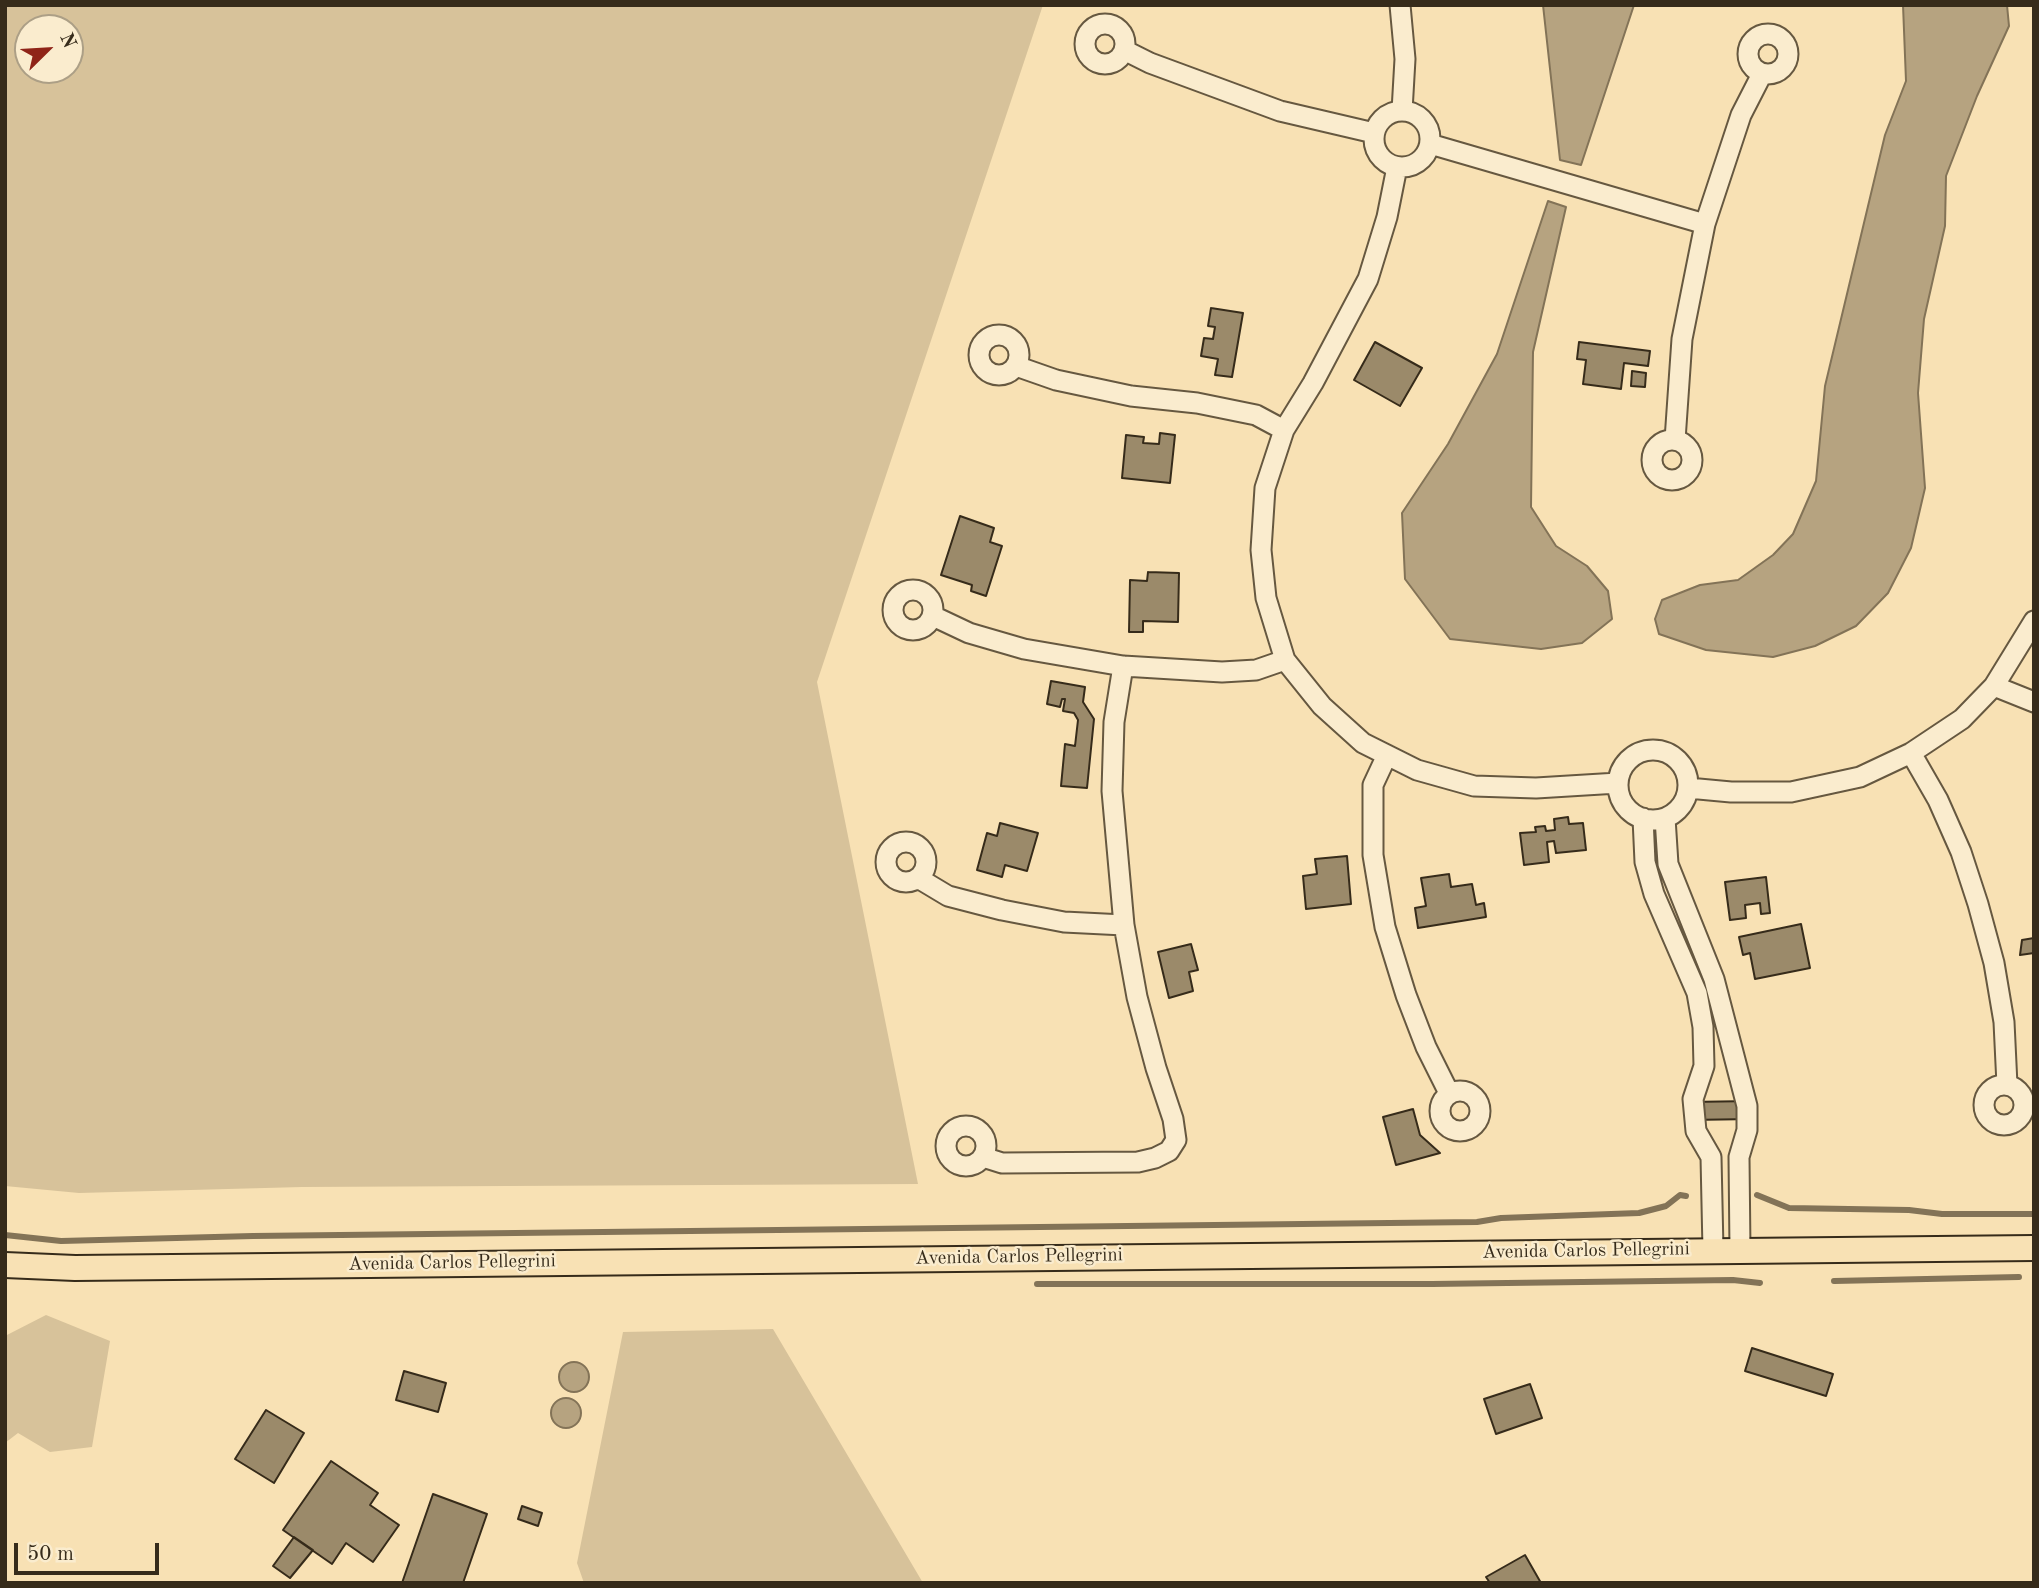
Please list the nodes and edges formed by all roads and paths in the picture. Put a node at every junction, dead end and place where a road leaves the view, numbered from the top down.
1 (1400, 5) edge
2 (1124, 50) dead end
3 (1762, 74) dead end
4 (1402, 111) junction
5 (1374, 133) junction
6 (1430, 144) junction
7 (1397, 167) junction
8 (1705, 224) junction
9 (1016, 366) dead end
10 (1284, 430) junction
11 (1675, 440) dead end
12 (933, 616) dead end
13 (2034, 621) edge
14 (1285, 660) junction
15 (1123, 666) junction
16 (1994, 686) junction
17 (2034, 702) edge
18 (1911, 753) junction
19 (1387, 755) junction
20 (1618, 783) junction
21 (1688, 788) junction
22 (1643, 818) junction
23 (1665, 818) junction
24 (918, 878) dead end
25 (1124, 925) junction
26 (1737, 1064) junction
27 (1704, 1066) junction
28 (2007, 1085) dead end
29 (1449, 1093) dead end
30 (983, 1157) dead end
31 (1711, 1157) junction
32 (1739, 1157) junction
33 (2034, 1248) edge
34 (1713, 1250) junction
35 (1740, 1250) junction
36 (5, 1265) edge

1 - 4 street
2 - 5 street
3 - 8 street
4 - 5 street
4 - 6 street
5 - 7 street
6 - 7 street
6 - 8 street
7 - 10 street
8 - 11 street
9 - 10 street
10 - 14 street
12 - 15 street
13 - 16 street
14 - 15 street
14 - 19 street
15 - 25 street
16 - 17 street
16 - 18 street
18 - 21 street
18 - 28 street
19 - 20 street
19 - 29 street
20 - 21 street
20 - 22 street
21 - 23 street
22 - 23 street
22 - 27 street
23 - 26 street
24 - 25 street
25 - 30 street
26 - 27 street
26 - 32 street
27 - 31 street
31 - 32 street
31 - 34 street
32 - 35 street
33 - 35 main road, Avenida Carlos Pellegrini
34 - 35 main road, Avenida Carlos Pellegrini
34 - 36 main road, Avenida Carlos Pellegrini

